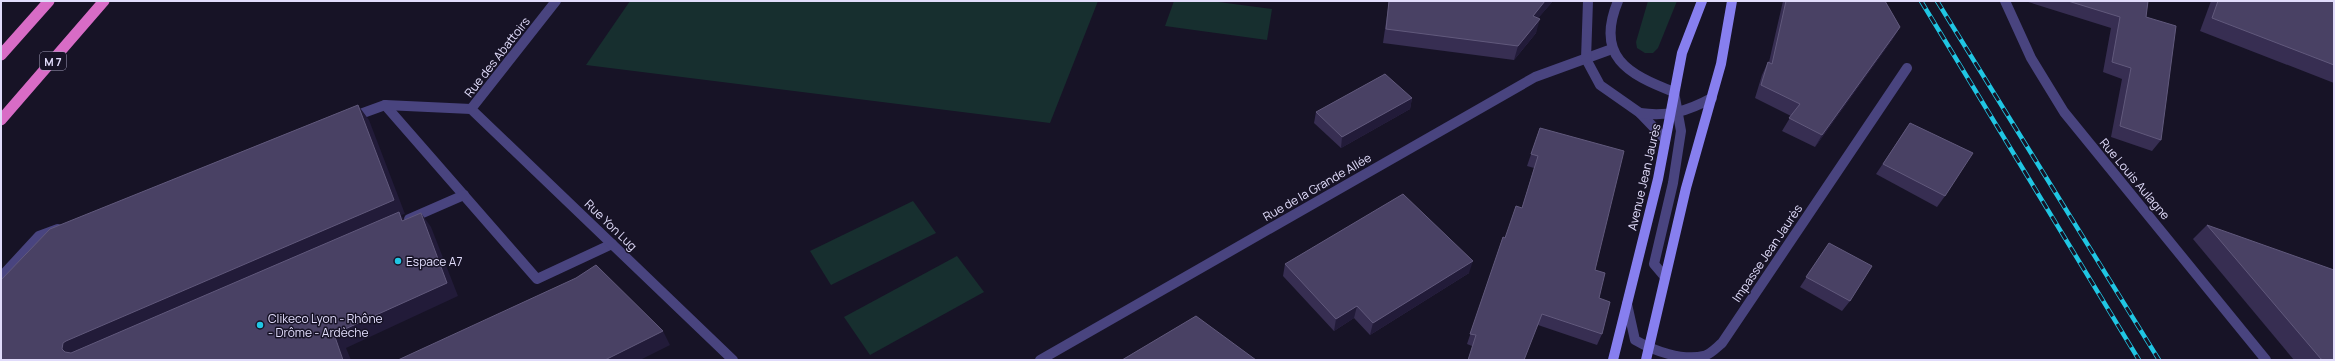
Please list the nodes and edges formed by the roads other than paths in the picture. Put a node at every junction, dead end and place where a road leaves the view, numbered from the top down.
1 (49, 1) edge
2 (104, 1) edge
3 (556, 1) edge
4 (1588, 1) edge
5 (1618, 1) edge
6 (1702, 1) edge
7 (1732, 1) edge
8 (2005, 1) edge
9 (1612, 49) junction
10 (1, 55) edge
11 (1586, 59) junction
12 (1907, 68) dead end
13 (1674, 92) junction
14 (1712, 98) junction
15 (385, 105) junction
16 (471, 109) junction
17 (1640, 114) junction
18 (1675, 115) junction
19 (1, 120) edge
20 (341, 121) edge
21 (1666, 139) junction
22 (464, 195) junction
23 (399, 224) edge
24 (68, 225) edge
25 (612, 244) junction
26 (1, 277) edge
27 (1665, 277) junction
28 (1627, 304) junction
29 (1648, 348) junction
30 (733, 360) edge
31 (1040, 360) edge
32 (1613, 360) edge
33 (1646, 360) edge
34 (2266, 360) edge

1 - 10 highway
2 - 19 highway, M 7
3 - 16 street, Rue des Abattoirs
4 - 11 street
5 - 9 street
6 - 13 main road, Avenue Jean Jaurès
7 - 14 main road
8 - 34 street, Rue Louis Aulagne
9 - 11 street, Rue de la Grande Allée
9 - 13 street
11 - 17 street
11 - 31 street, Rue de la Grande Allée
12 - 29 street, Impasse Jean Jaurès
13 - 18 main road, Avenue Jean Jaurès
14 - 18 street
14 - 27 main road
15 - 16 street
15 - 20 street
15 - 22 street
16 - 25 street, Rue Yon Lug
17 - 18 street
17 - 21 street
18 - 21 main road, Avenue Jean Jaurès
18 - 27 street
21 - 28 main road, Avenue Jean Jaurès
22 - 23 street
22 - 25 street
24 - 26 street
25 - 30 street, Rue Yon Lug
27 - 29 main road
28 - 29 street, Impasse Jean Jaurès
28 - 32 main road, Avenue Jean Jaurès
29 - 33 main road

